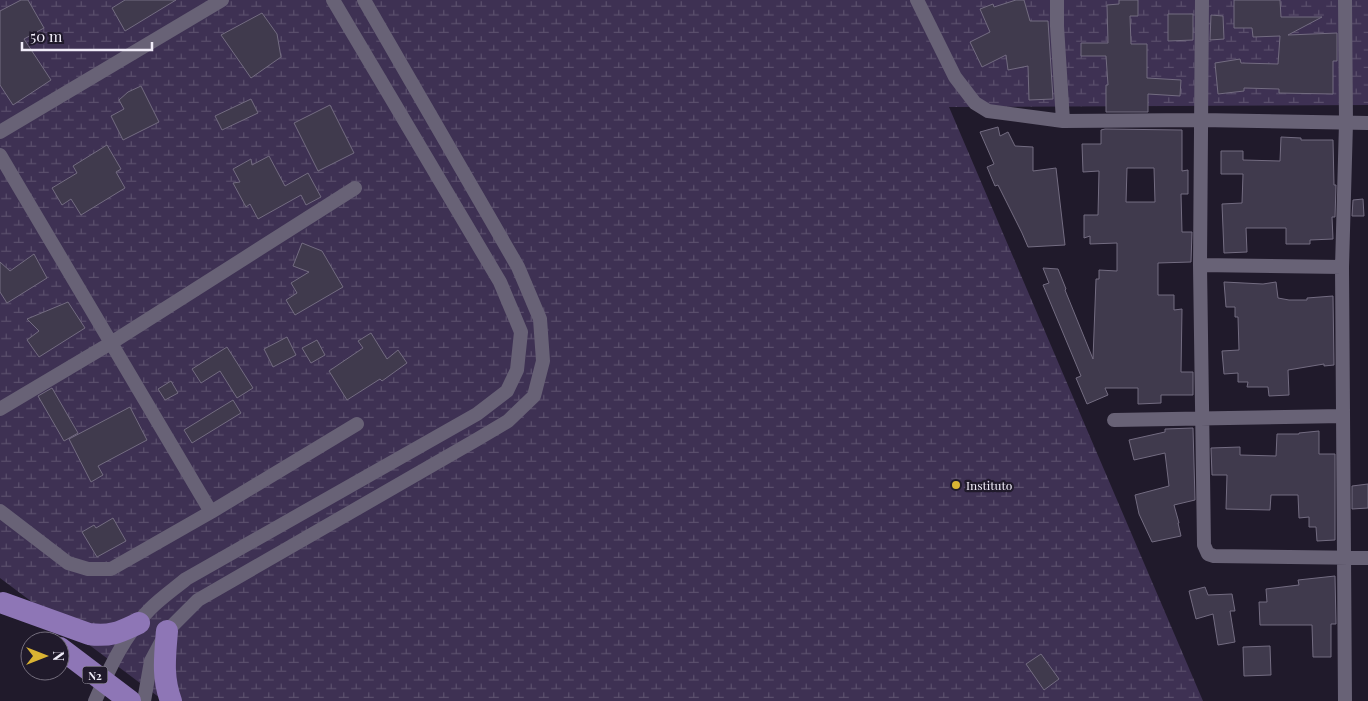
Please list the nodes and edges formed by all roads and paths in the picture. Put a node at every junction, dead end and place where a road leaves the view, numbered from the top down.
1 (222, 0) edge
2 (333, 0) edge
3 (364, 0) edge
4 (917, 0) edge
5 (1057, 0) edge
6 (1202, 0) edge
7 (1345, 0) edge
8 (1064, 120) junction
9 (1201, 120) junction
10 (1346, 123) junction
11 (1368, 123) edge
12 (0, 132) edge
13 (0, 155) edge
14 (355, 188) dead end
15 (1200, 265) junction
16 (1342, 267) junction
17 (111, 343) junction
18 (0, 409) edge
19 (1343, 416) junction
20 (1202, 419) junction
21 (1114, 420) dead end
22 (357, 424) dead end
23 (0, 511) edge
24 (211, 512) junction
25 (1345, 558) junction
26 (1368, 558) edge
27 (2, 602) edge
28 (139, 622) junction
29 (39, 631) edge
30 (167, 631) junction
31 (70, 659) edge
32 (99, 691) edge
33 (130, 701) edge
34 (144, 701) edge
35 (171, 701) edge
36 (1345, 701) edge

1 - 12 street
2 - 28 street
3 - 30 street
4 - 8 street
5 - 8 street
6 - 9 street
7 - 10 street
8 - 9 street
9 - 10 street
9 - 15 street
10 - 11 street
10 - 16 street
13 - 17 street
14 - 17 street
15 - 16 street
15 - 20 street
16 - 19 street
17 - 18 street
17 - 24 street
19 - 20 street
19 - 25 street
20 - 21 street
20 - 25 street
22 - 24 street
23 - 24 street
25 - 26 street
25 - 36 street
27 - 28 main road
27 - 29 main road
28 - 32 street
30 - 34 street
30 - 35 main road
31 - 32 main road, N2
32 - 33 main road, N2

